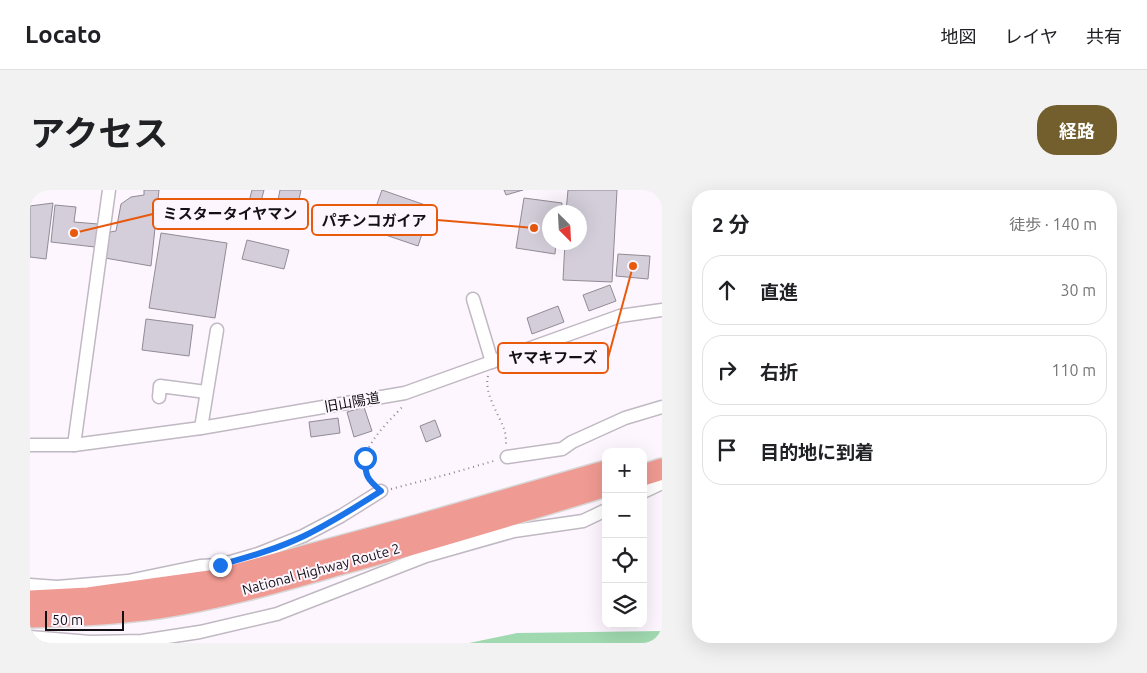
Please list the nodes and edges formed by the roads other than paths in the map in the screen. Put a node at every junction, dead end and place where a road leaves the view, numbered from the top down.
1 (109, 190) edge
2 (473, 299) dead end
3 (662, 310) edge
4 (217, 330) dead end
5 (492, 362) junction
6 (206, 392) junction
7 (159, 397) dead end
8 (662, 407) edge
9 (201, 428) junction
10 (74, 445) junction
11 (30, 446) edge
12 (662, 454) edge
13 (507, 457) road end
14 (647, 459) edge
15 (662, 469) edge
16 (602, 471) edge
17 (647, 474) edge
18 (662, 483) edge
19 (602, 487) edge
20 (647, 490) edge
21 (381, 491) road end
22 (602, 512) edge
23 (424, 549) junction
24 (30, 585) edge
25 (130, 587) junction
26 (30, 602) edge
27 (30, 618) edge
28 (30, 636) edge

1 - 10 street
2 - 5 street
3 - 5 street, 旧山陽道
4 - 6 street
5 - 9 street, 旧山陽道
6 - 7 street
6 - 9 street
8 - 13 street
9 - 10 street, 旧山陽道
10 - 11 street, 旧山陽道
12 - 14 highway
15 - 17 highway
16 - 25 highway, National Highway Route 2
18 - 20 street
19 - 23 highway, National Highway Route 2
21 - 25 street
22 - 23 street
23 - 27 highway, National Highway Route 2
23 - 28 street
24 - 25 street
25 - 26 highway, National Highway Route 2

